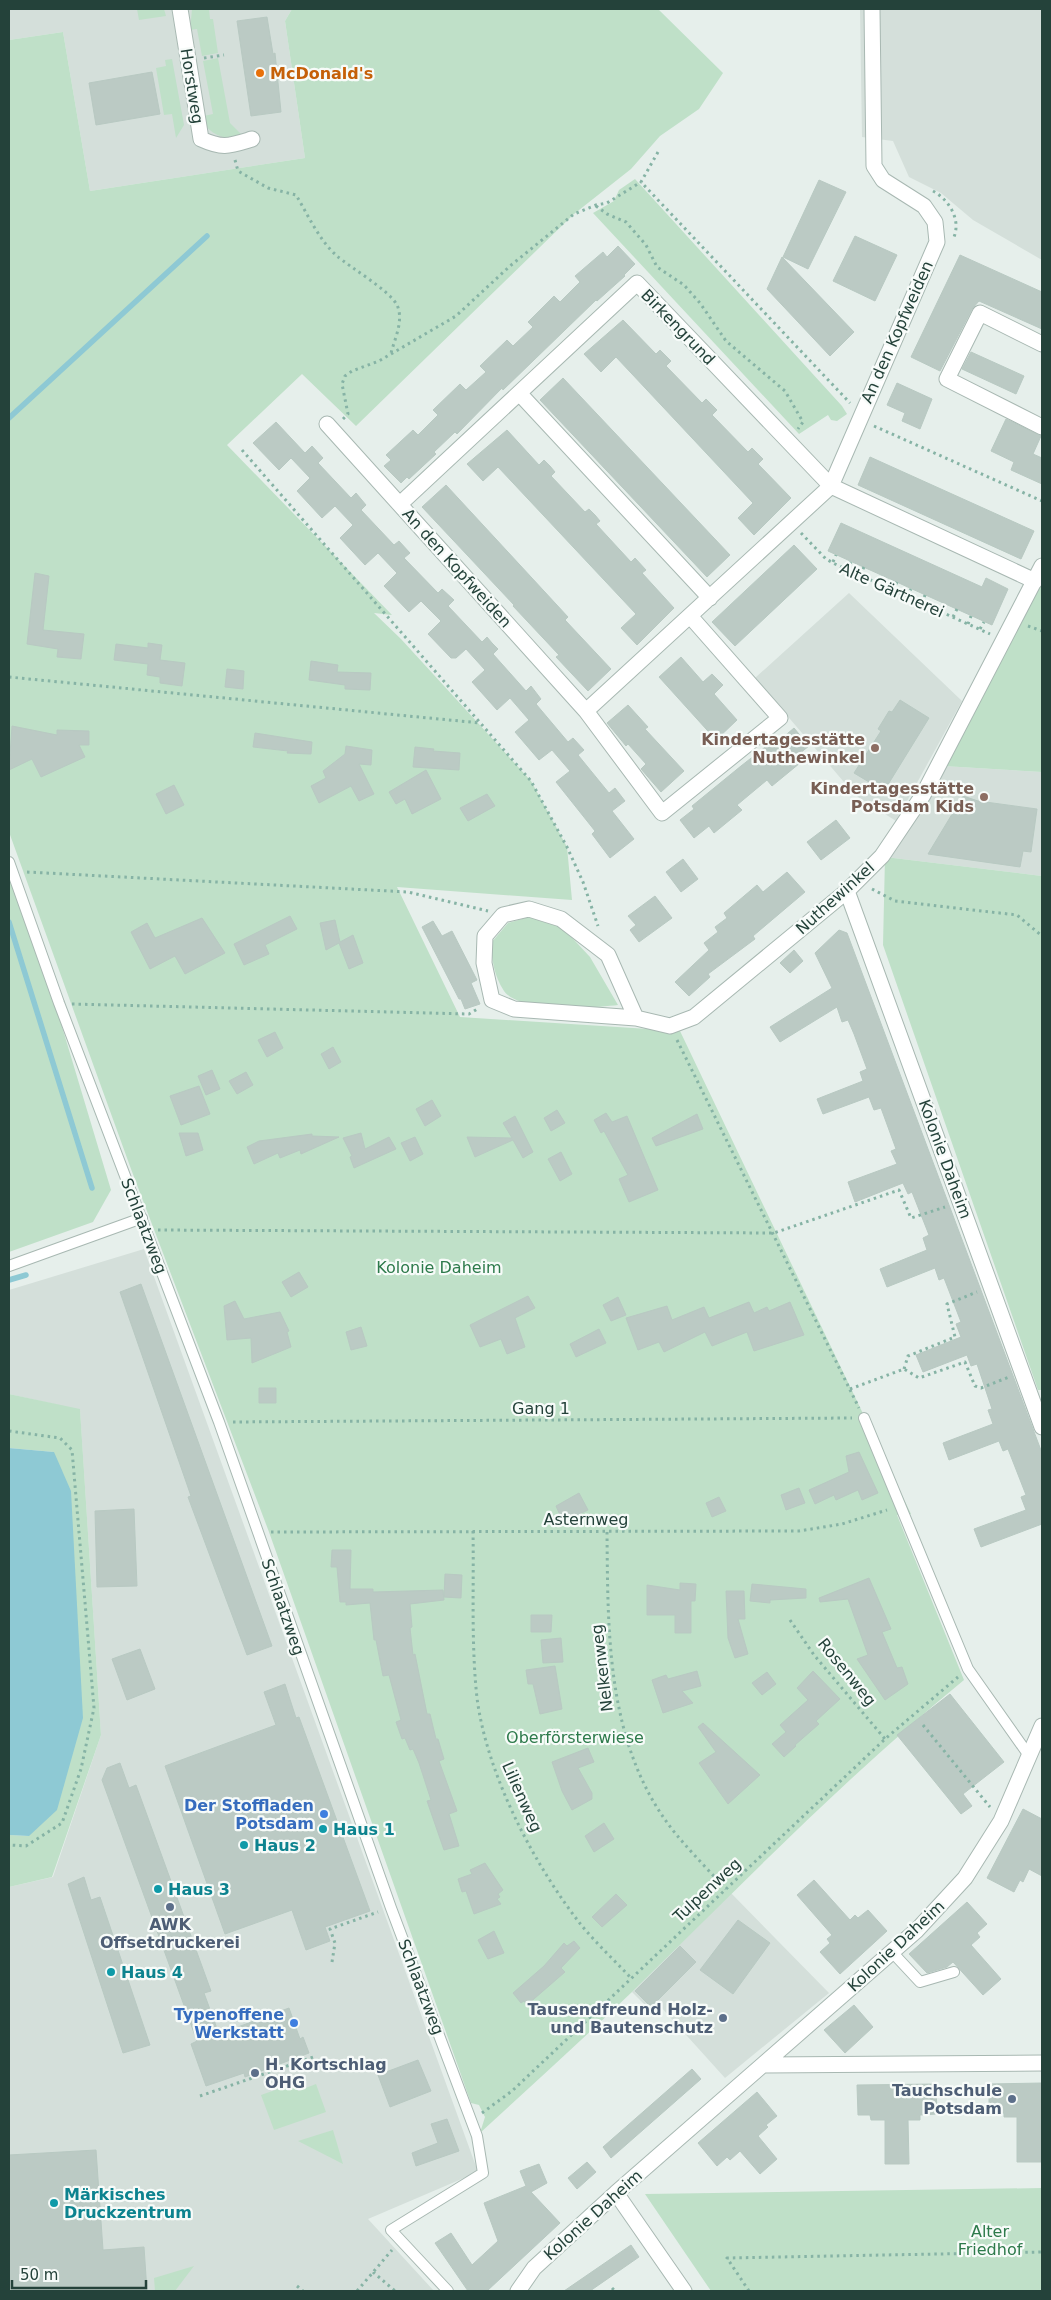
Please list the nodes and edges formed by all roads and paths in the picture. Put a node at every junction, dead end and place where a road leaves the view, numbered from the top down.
1 (180, 9) edge
2 (872, 9) edge
3 (252, 139) dead end
4 (232, 145) junction
5 (658, 152) dead end
6 (641, 182) junction
7 (596, 205) junction
8 (1042, 344) edge
9 (391, 354) junction
10 (519, 393) junction
11 (343, 397) dead end
12 (861, 414) junction
13 (327, 424) dead end
14 (1042, 427) edge
15 (788, 441) junction
16 (242, 450) dead end
17 (831, 486) junction
18 (1042, 501) edge
19 (400, 504) junction
20 (792, 523) junction
21 (836, 555) dead end
22 (833, 562) junction
23 (851, 562) dead end
24 (1042, 566) edge
25 (864, 567) dead end
26 (847, 569) junction
27 (860, 575) junction
28 (1035, 581) junction
29 (897, 582) dead end
30 (911, 589) dead end
31 (893, 590) junction
32 (925, 595) dead end
33 (907, 596) junction
34 (710, 598) junction
35 (922, 603) junction
36 (957, 609) dead end
37 (690, 616) junction
38 (971, 616) dead end
39 (953, 617) junction
40 (984, 622) dead end
41 (968, 624) junction
42 (980, 629) junction
43 (1003, 640) junction
44 (9, 677) edge
45 (586, 712) junction
46 (480, 723) junction
47 (10, 867) edge
48 (852, 886) junction
49 (503, 915) junction
50 (599, 928) dead end
51 (1042, 936) edge
52 (492, 1000) junction
53 (59, 1003) junction
54 (636, 1018) junction
55 (670, 1026) junction
56 (960, 1202) junction
57 (142, 1218) junction
58 (146, 1230) junction
59 (774, 1233) junction
60 (9, 1266) edge
61 (991, 1287) junction
62 (904, 1369) junction
63 (1022, 1372) junction
64 (850, 1389) junction
65 (864, 1418) junction
66 (219, 1422) junction
67 (1042, 1427) edge
68 (9, 1431) edge
69 (900, 1505) junction
70 (269, 1532) dead end
71 (473, 1532) junction
72 (607, 1532) junction
73 (790, 1620) dead end
74 (968, 1669) junction
75 (923, 1725) dead end
76 (1042, 1726) edge
77 (885, 1739) junction
78 (1030, 1757) junction
79 (1001, 1821) junction
80 (9, 1845) edge
81 (726, 1889) junction
82 (391, 1908) junction
83 (892, 1952) junction
84 (332, 1962) dead end
85 (954, 1972) dead end
86 (631, 1978) junction
87 (316, 2056) dead end
88 (1042, 2064) edge
89 (764, 2065) junction
90 (200, 2096) dead end
91 (477, 2136) junction
92 (616, 2193) junction
93 (1042, 2252) edge
94 (386, 2257) dead end
95 (373, 2272) junction
96 (297, 2286) dead end
97 (303, 2291) edge
98 (357, 2291) edge
99 (395, 2291) edge
100 (448, 2291) edge
101 (518, 2291) edge
102 (684, 2291) edge
103 (749, 2291) edge

1 - 4 street, Horstweg
2 - 12 street, An den Kopfweiden
3 - 4 street, Horstweg
4 - 9 path
5 - 6 path
6 - 7 path
6 - 12 path
7 - 9 path
7 - 15 path
8 - 14 street
9 - 11 path
10 - 15 street, Birkengrund
10 - 19 street, Birkengrund
10 - 34 street
12 - 17 street, An den Kopfweiden
12 - 18 path
13 - 19 street, An den Kopfweiden
15 - 17 street, Birkengrund
16 - 46 path
17 - 20 street, An den Kopfweiden
17 - 28 street
19 - 45 street, An den Kopfweiden
20 - 22 path, Alte Gärtnerei
20 - 34 street, An den Kopfweiden
21 - 22 path
22 - 26 path, Alte Gärtnerei
23 - 26 path
24 - 28 street, Nuthewinkel
25 - 27 path
26 - 27 path, Alte Gärtnerei
27 - 31 path, Alte Gärtnerei
28 - 43 street, Nuthewinkel
29 - 31 path
30 - 33 path
31 - 33 path, Alte Gärtnerei
32 - 35 path
33 - 35 path, Alte Gärtnerei
34 - 37 street, An den Kopfweiden
35 - 39 path, Alte Gärtnerei
36 - 39 path
37 - 45 street, An den Kopfweiden
37 - 45 street, An den Kopfweiden
38 - 41 path
39 - 41 path, Alte Gärtnerei
40 - 42 path
41 - 42 path, Alte Gärtnerei
42 - 43 path, Alte Gärtnerei
43 - 48 street, Nuthewinkel
44 - 46 path
46 - 50 path
47 - 49 path
47 - 53 lane, Schlaatzweg
48 - 51 path
48 - 55 street, Nuthewinkel
48 - 56 street, Kolonie Daheim
49 - 52 street
49 - 54 street
52 - 53 path
52 - 54 street
53 - 57 lane, Schlaatzweg
54 - 55 street
55 - 59 path
56 - 59 path
56 - 61 street, Kolonie Daheim
57 - 58 lane, Schlaatzweg
57 - 60 lane
58 - 59 path
58 - 66 lane, Schlaatzweg
59 - 64 path
61 - 62 path
61 - 63 street, Kolonie Daheim
62 - 63 path
62 - 64 path
63 - 67 street, Kolonie Daheim
64 - 65 path
65 - 66 path, Gang 1
65 - 69 lane
66 - 82 lane, Schlaatzweg
68 - 80 path
69 - 72 path, Asternweg
69 - 74 lane
70 - 71 path, Asternweg
71 - 72 path, Asternweg
71 - 86 path, Lilienweg
72 - 81 path, Nelkenweg
73 - 77 path, Rosenweg
74 - 77 path, Tulpenweg
74 - 78 lane
75 - 79 path
76 - 78 street, Kolonie Daheim
77 - 81 path, Tulpenweg
78 - 79 street, Kolonie Daheim
79 - 83 street, Kolonie Daheim
81 - 86 path, Tulpenweg
82 - 84 path
82 - 91 lane, Schlaatzweg
83 - 85 lane
83 - 89 street, Kolonie Daheim
86 - 91 path, Tulpenweg
87 - 90 path
88 - 89 street
89 - 92 street, Kolonie Daheim
91 - 100 lane, Schlaatzweg
92 - 101 street, Kolonie Daheim
92 - 102 street
93 - 103 path
94 - 95 path
95 - 98 path
95 - 99 path
96 - 97 path

